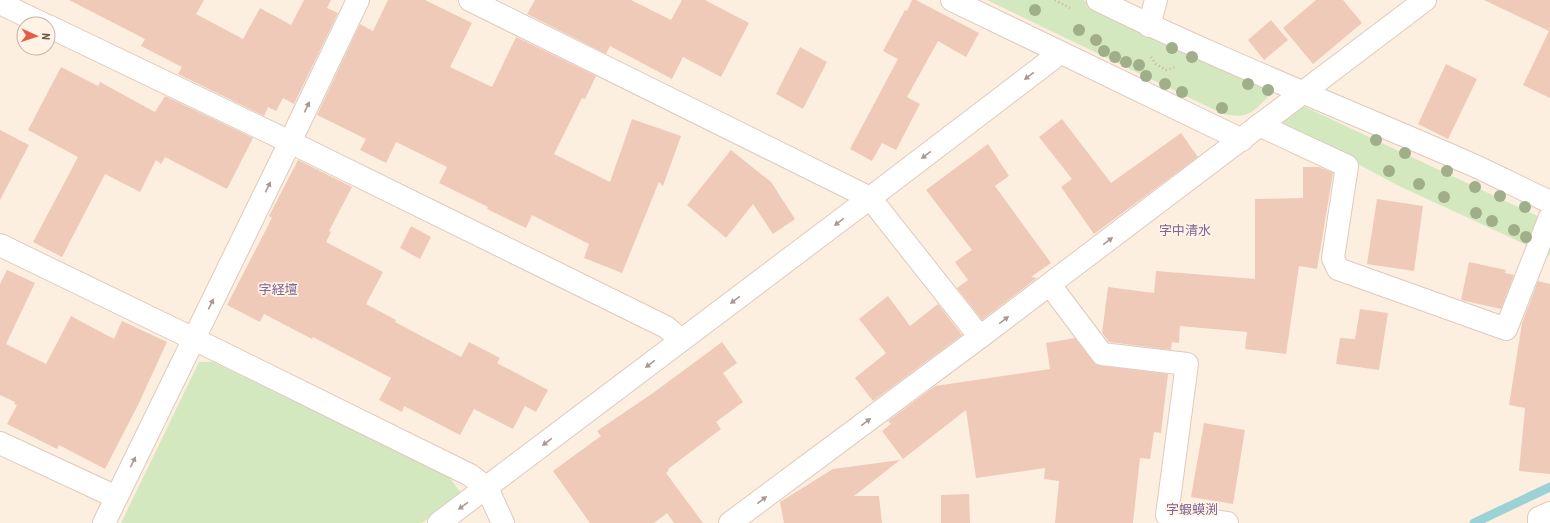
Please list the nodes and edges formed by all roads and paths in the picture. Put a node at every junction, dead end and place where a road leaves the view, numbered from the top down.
1 (358, 0) edge
2 (470, 0) edge
3 (952, 0) edge
4 (1098, 0) edge
5 (1156, 0) edge
6 (1425, 0) edge
7 (0, 3) edge
8 (27, 16) edge
9 (1149, 26) junction
10 (56, 30) edge
11 (1060, 52) junction
12 (1302, 93) junction
13 (1259, 125) junction
14 (1242, 140) junction
15 (290, 142) junction
16 (870, 198) junction
17 (1550, 202) edge
18 (1550, 217) edge
19 (0, 245) edge
20 (1050, 285) junction
21 (980, 337) junction
22 (194, 339) junction
23 (681, 340) junction
24 (0, 443) edge
25 (487, 488) junction
26 (116, 497) junction
27 (1550, 513) edge
28 (104, 523) edge
29 (439, 523) edge
30 (504, 523) edge
31 (730, 523) edge
32 (1227, 523) edge
33 (1539, 523) edge

15 -> 1 street
2 - 16 street
3 - 11 street
4 - 9 street
5 - 9 street
6 - 12 street
7 - 8 street
9 - 12 street
10 - 15 street
11 - 14 street
11 -> 16 street
12 - 13 street
12 - 17 street
13 - 14 street
13 - 18 street
20 -> 14 street
22 -> 15 street
15 - 23 street
16 - 21 street
16 -> 23 street
19 - 22 street
21 -> 20 street
20 - 32 street
31 -> 21 street
22 - 25 street
26 -> 22 street
23 -> 25 street
24 - 26 street
25 -> 29 street
25 - 30 street
26 - 28 street
27 - 33 street

